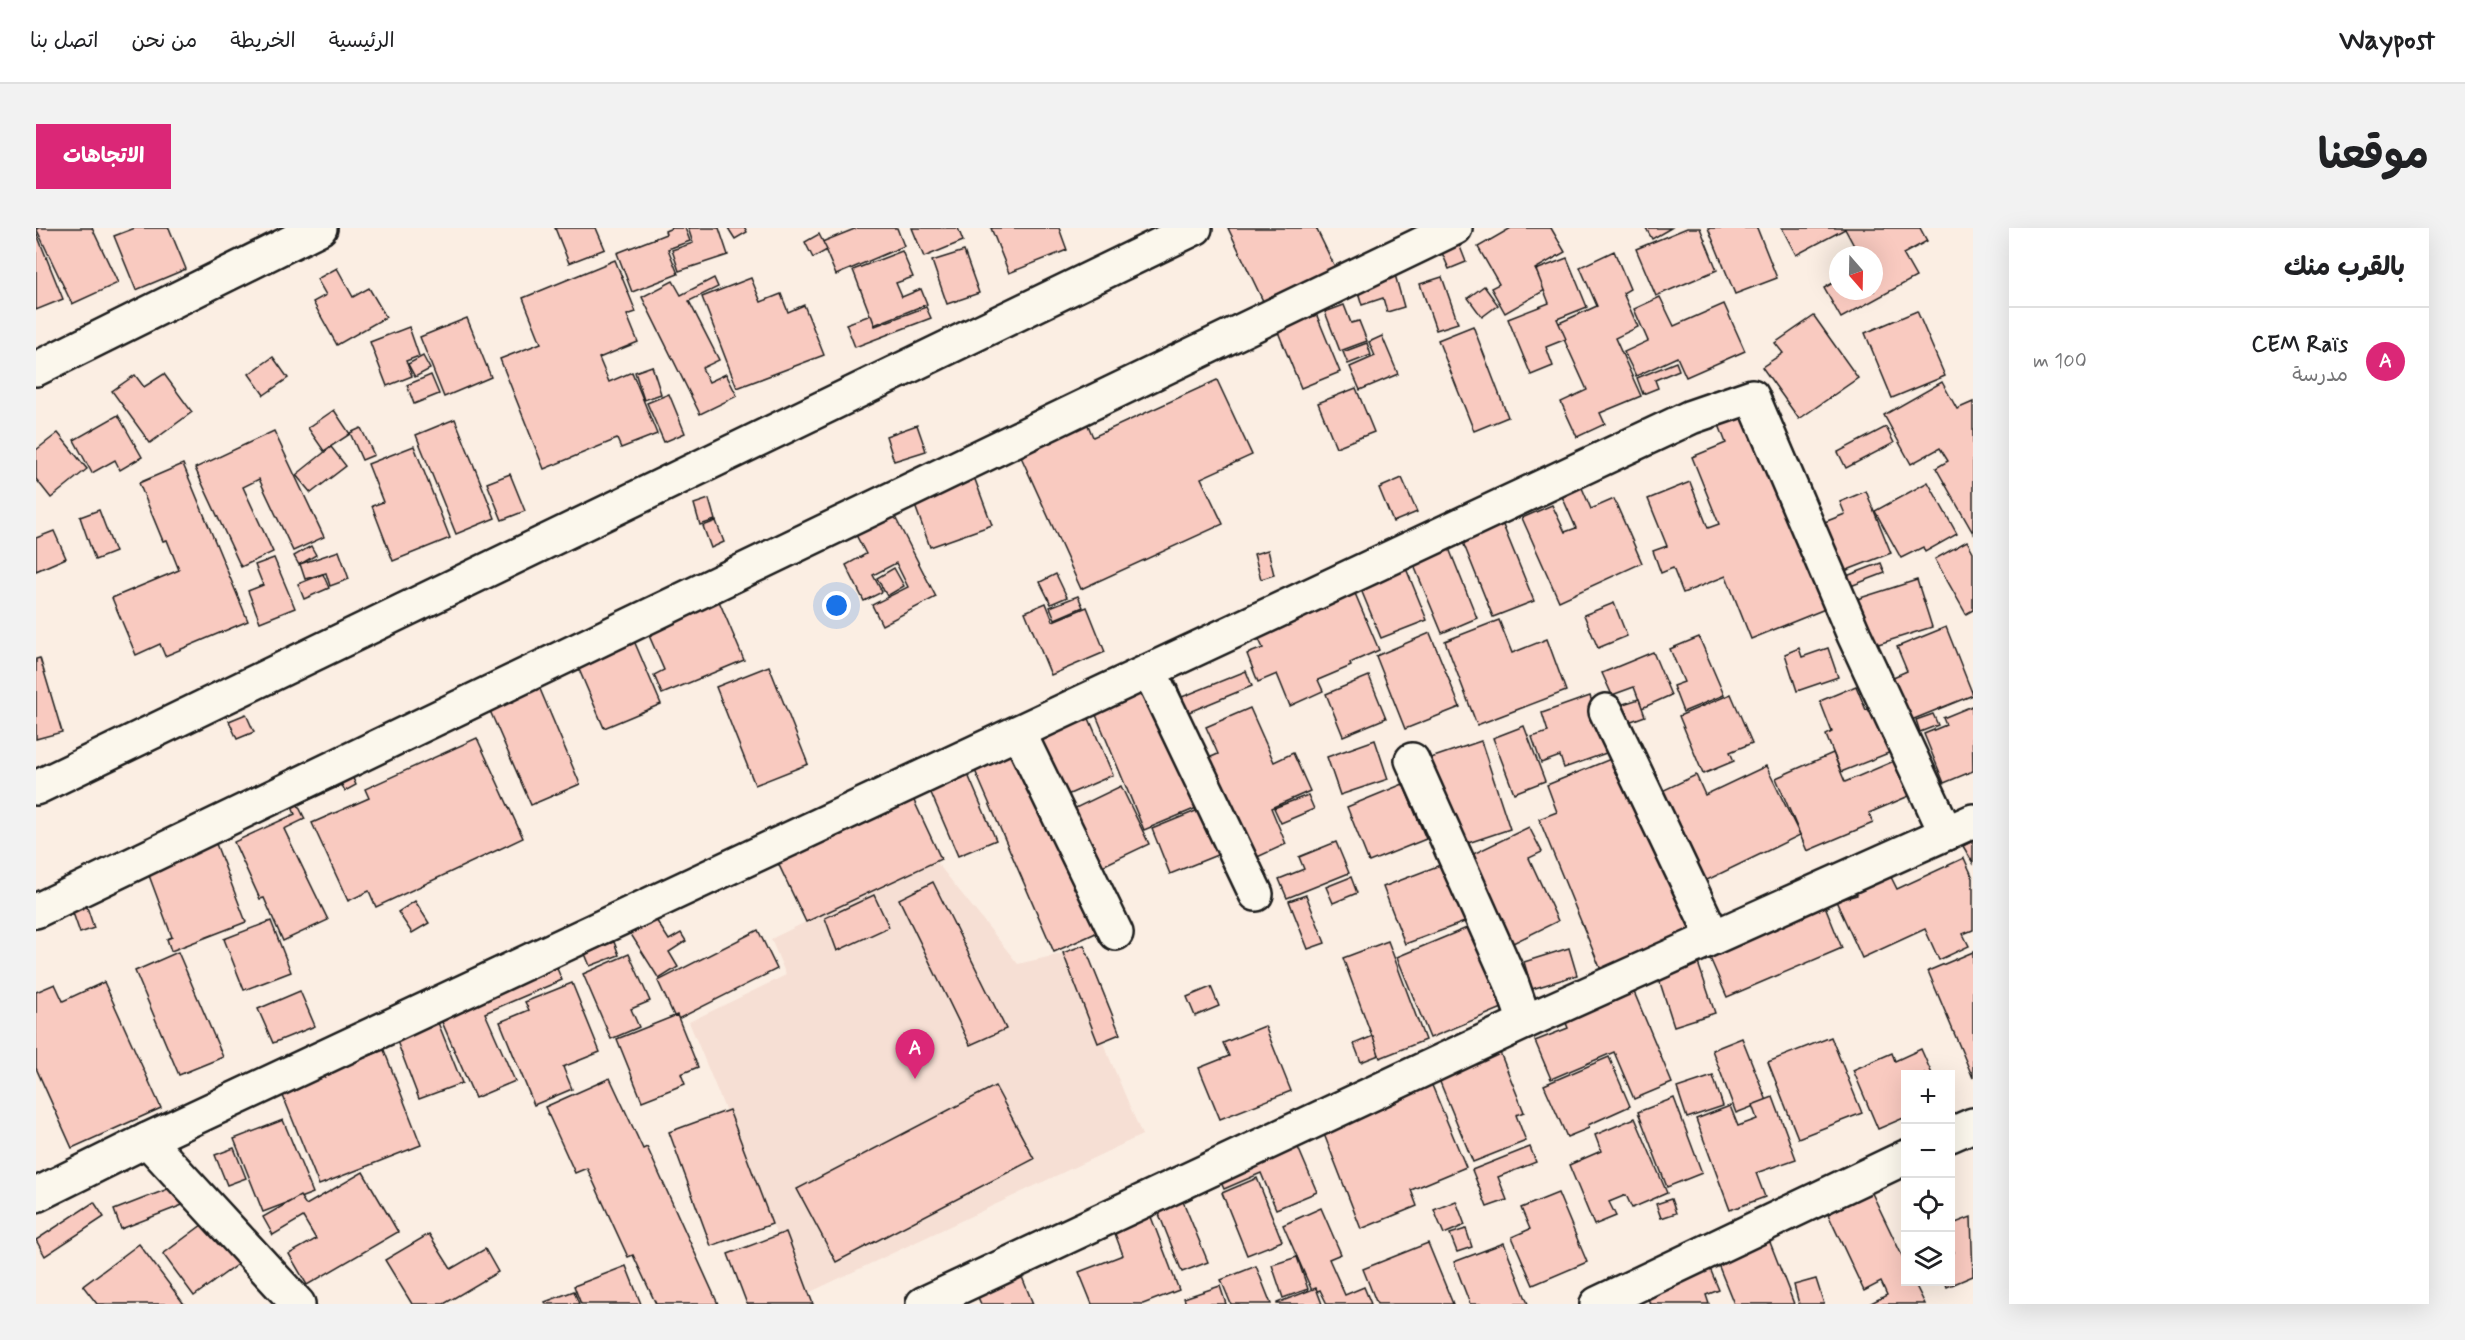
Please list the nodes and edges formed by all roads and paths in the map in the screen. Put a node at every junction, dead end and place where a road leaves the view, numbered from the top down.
1 (320, 228) edge
2 (1195, 228) edge
3 (1455, 228) edge
4 (36, 369) edge
5 (1150, 672) junction
6 (1606, 711) dead end
7 (1019, 733) junction
8 (1412, 760) dead end
9 (36, 788) edge
10 (1960, 827) edge
11 (1256, 894) dead end
12 (36, 910) edge
13 (1116, 933) dead end
14 (1713, 936) junction
15 (1525, 1022) junction
16 (1973, 1125) edge
17 (1955, 1133) edge
18 (147, 1140) junction
19 (1901, 1159) edge
20 (36, 1194) edge
21 (298, 1304) edge
22 (923, 1304) edge
23 (1597, 1304) edge

1 - 4 street
2 - 9 street
3 - 12 street
5 - 7 street
5 - 10 street
5 - 11 street
6 - 14 street
7 - 13 street
7 - 18 street
8 - 15 street
10 - 14 street
14 - 15 street
15 - 22 street
16 - 17 street
18 - 20 street
18 - 21 street
19 - 23 street

